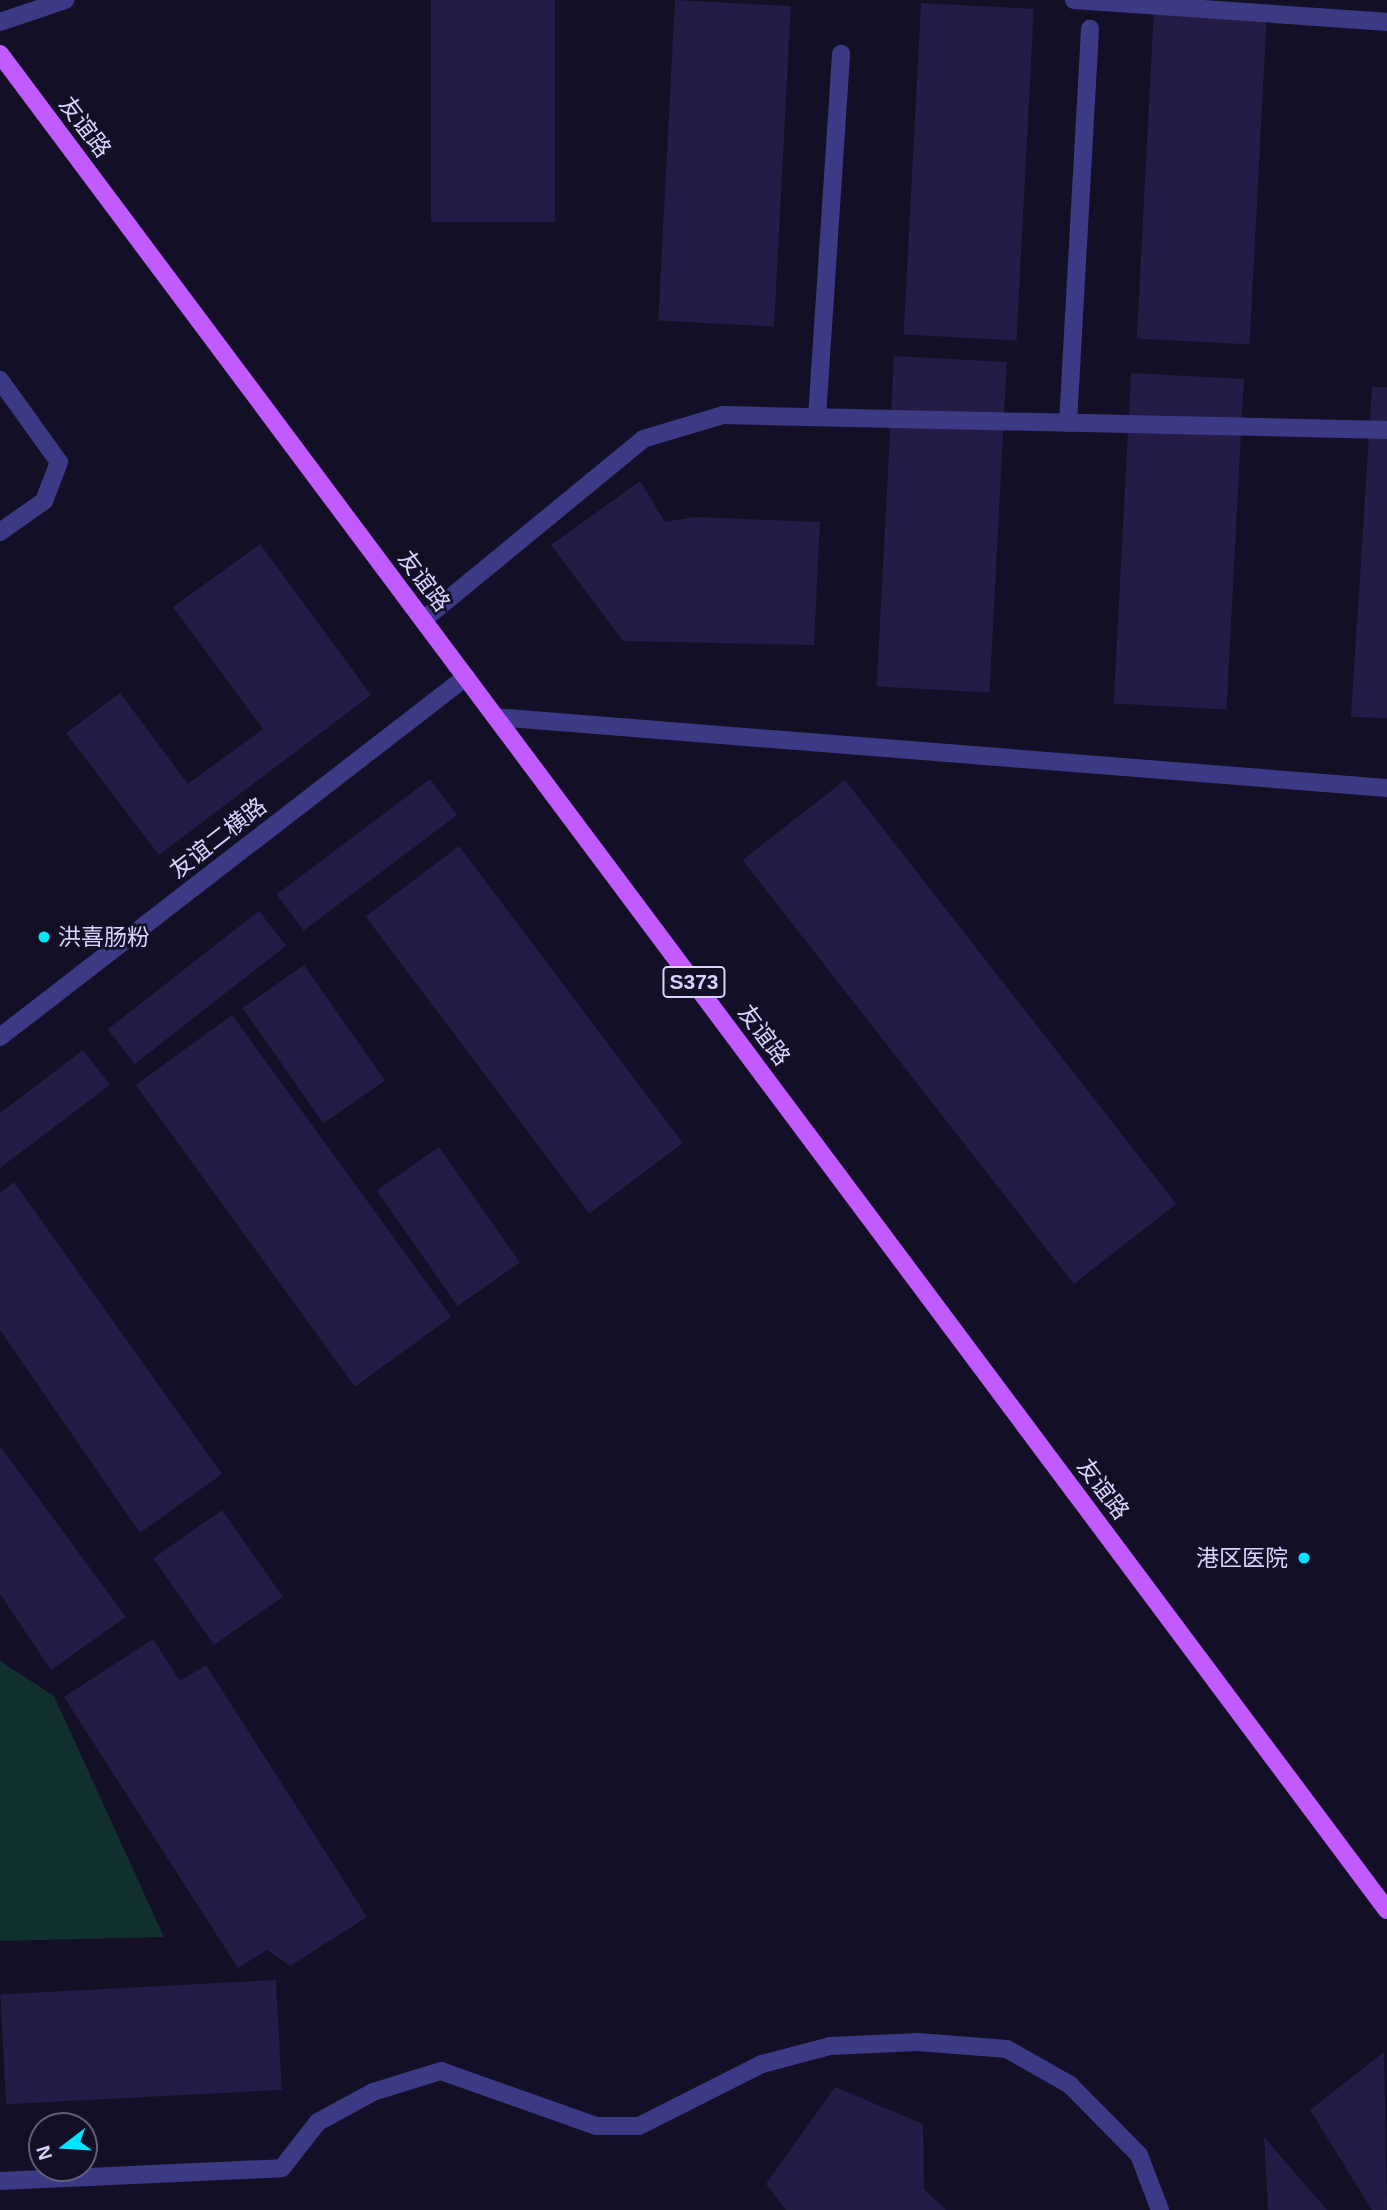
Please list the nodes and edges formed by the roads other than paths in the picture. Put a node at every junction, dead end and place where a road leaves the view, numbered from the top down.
1 (65, 0) edge
2 (1074, 0) edge
3 (0, 22) edge
4 (1387, 22) edge
5 (1090, 29) dead end
6 (0, 54) edge
7 (841, 54) dead end
8 (0, 380) edge
9 (817, 417) junction
10 (1068, 423) junction
11 (1387, 430) edge
12 (0, 532) edge
13 (423, 620) junction
14 (466, 677) junction
15 (495, 717) junction
16 (1387, 788) edge
17 (0, 1037) edge
18 (1387, 1910) edge
19 (0, 2181) edge
20 (1160, 2210) edge

1 - 3 street
2 - 4 street
5 - 10 street
6 - 13 main road, 友谊路 / S373
7 - 9 street
8 - 12 street
9 - 10 street
9 - 13 street
10 - 11 street
13 - 14 main road, 友谊路 / S373
14 - 15 main road, 友谊路 / S373
14 - 17 street, 友谊二横路
15 - 16 street
15 - 18 main road, 友谊路 / S373
19 - 20 street

